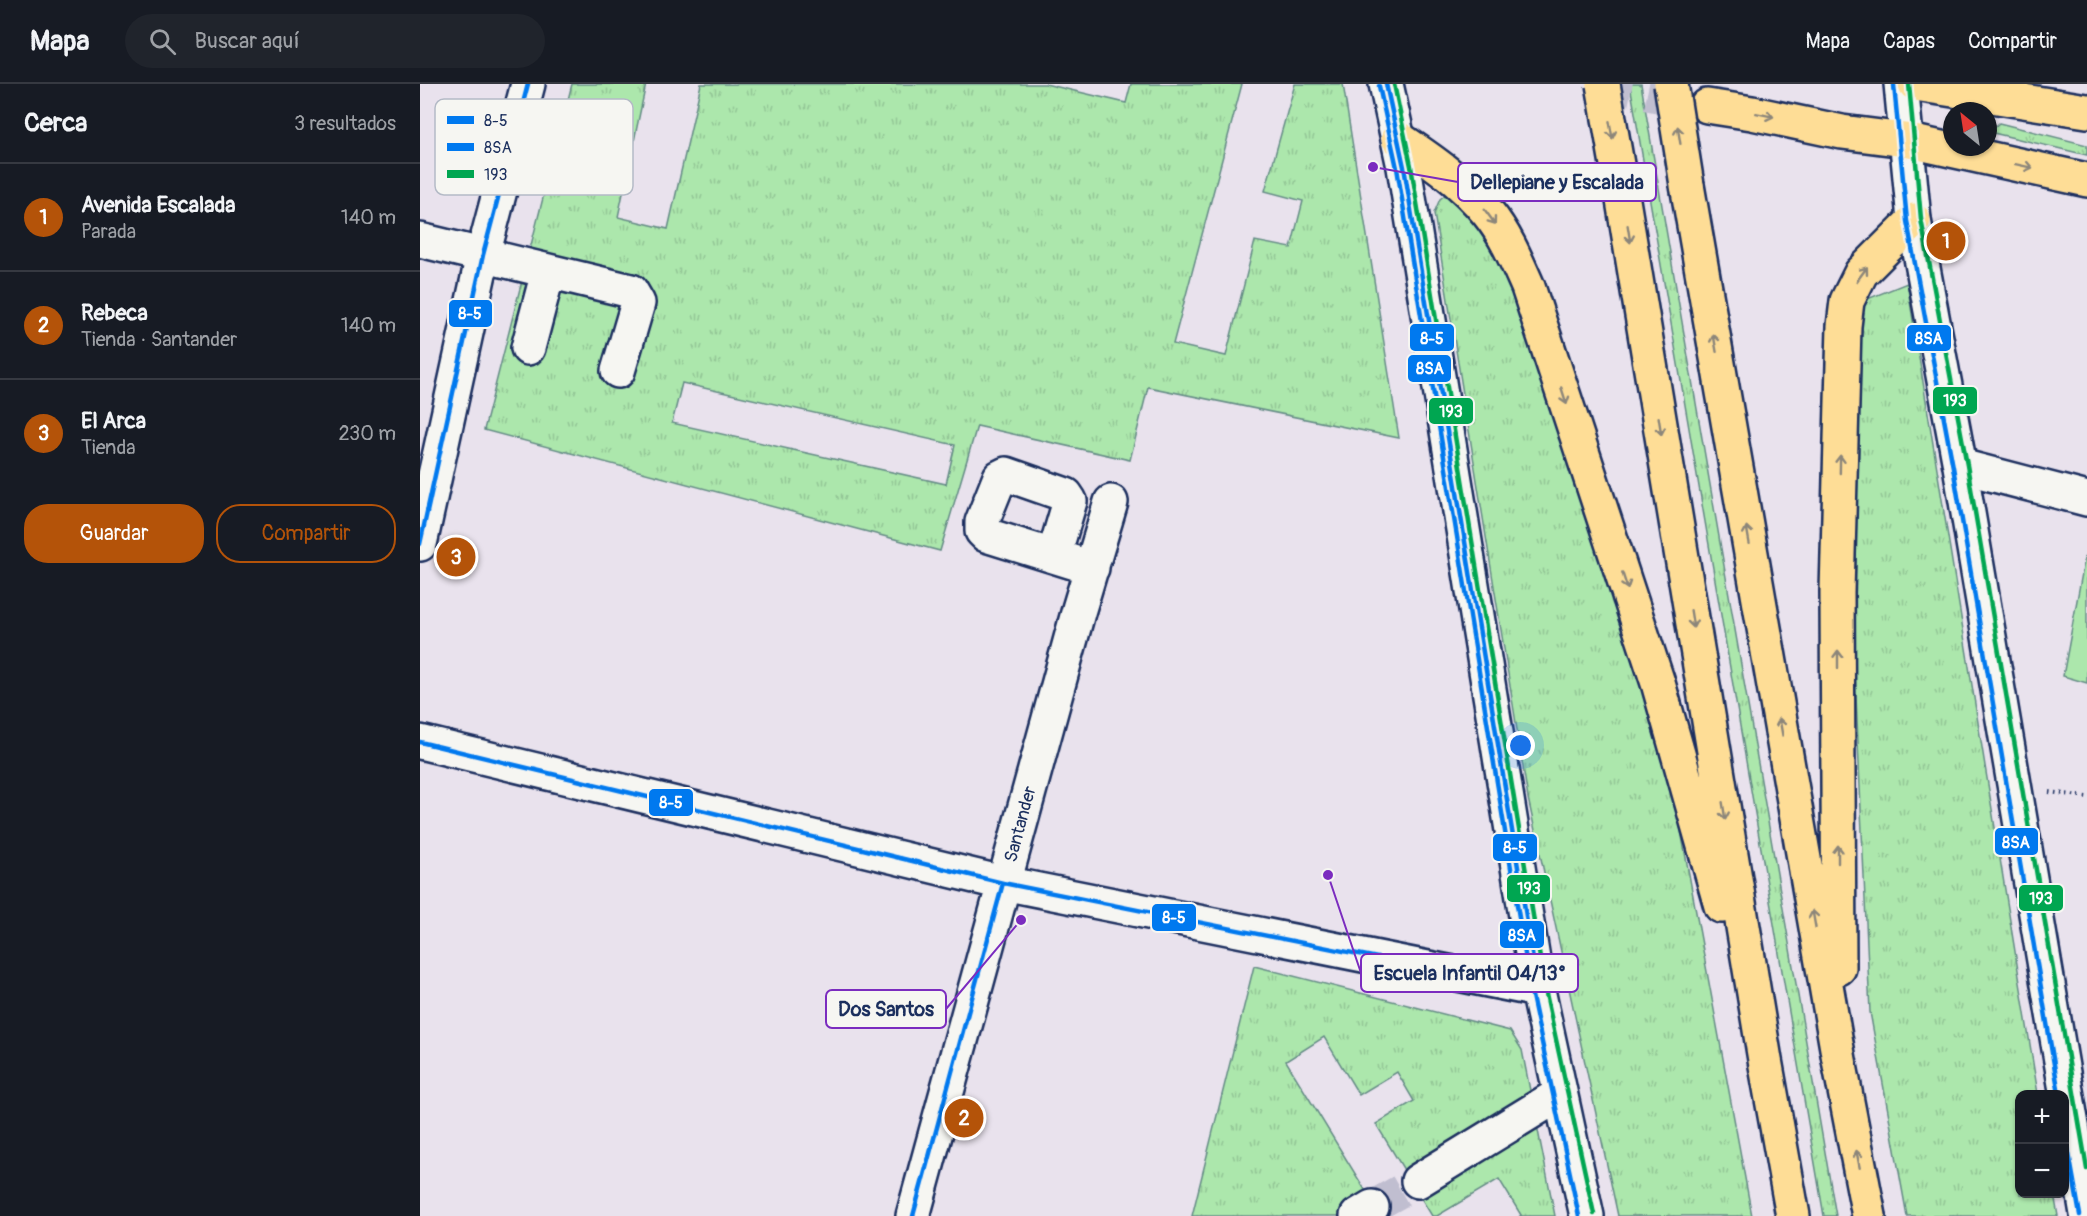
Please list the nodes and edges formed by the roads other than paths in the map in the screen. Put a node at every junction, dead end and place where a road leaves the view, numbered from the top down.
1 (528, 84) edge
2 (1386, 84) edge
3 (1603, 84) edge
4 (1671, 84) edge
5 (1901, 84) edge
6 (1915, 84) edge
7 (2055, 84) edge
8 (524, 99) edge
9 (2087, 101) edge
10 (1707, 106) tunnel mouth
11 (2087, 111) edge
12 (1398, 138) junction
13 (1905, 140) junction
14 (2087, 180) edge
15 (499, 195) edge
16 (1914, 220) junction
17 (420, 240) edge
18 (483, 255) junction
19 (548, 272) junction
20 (528, 348) dead end
21 (618, 371) dead end
22 (1960, 466) junction
23 (2087, 499) edge
24 (1111, 502) dead end
25 (420, 544) edge
26 (1054, 555) dead end
27 (1092, 568) junction
28 (420, 742) edge
29 (1004, 883) junction
30 (1538, 990) junction
31 (1765, 1060) junction
32 (1839, 1060) junction
33 (1560, 1094) junction
34 (2078, 1103) edge
35 (1418, 1182) tunnel mouth
36 (2087, 1214) edge
37 (913, 1216) edge
38 (1587, 1216) edge
39 (1793, 1216) edge
40 (1869, 1216) edge

1 - 8 street
2 - 12 street
3 -> 31 main road, bridge
32 -> 4 main road, bridge
5 - 13 street
6 - 11 main road
7 - 9 main road
10 -> 13 main road
12 - 30 street
12 -> 31 main road
13 -> 14 main road
13 - 16 street
15 - 18 street
16 - 22 street
32 -> 16 main road
17 - 18 street
18 - 19 street
18 - 25 street
19 - 20 street
19 - 21 street
22 - 23 street
22 - 34 street
24 - 27 street, Santander
26 - 27 street
27 - 29 street, Santander
28 - 29 street
29 - 30 street
29 - 37 street, Santander
30 - 33 street
31 - 39 main road
40 -> 32 main road
33 - 35 street
33 - 38 street
34 - 36 street

